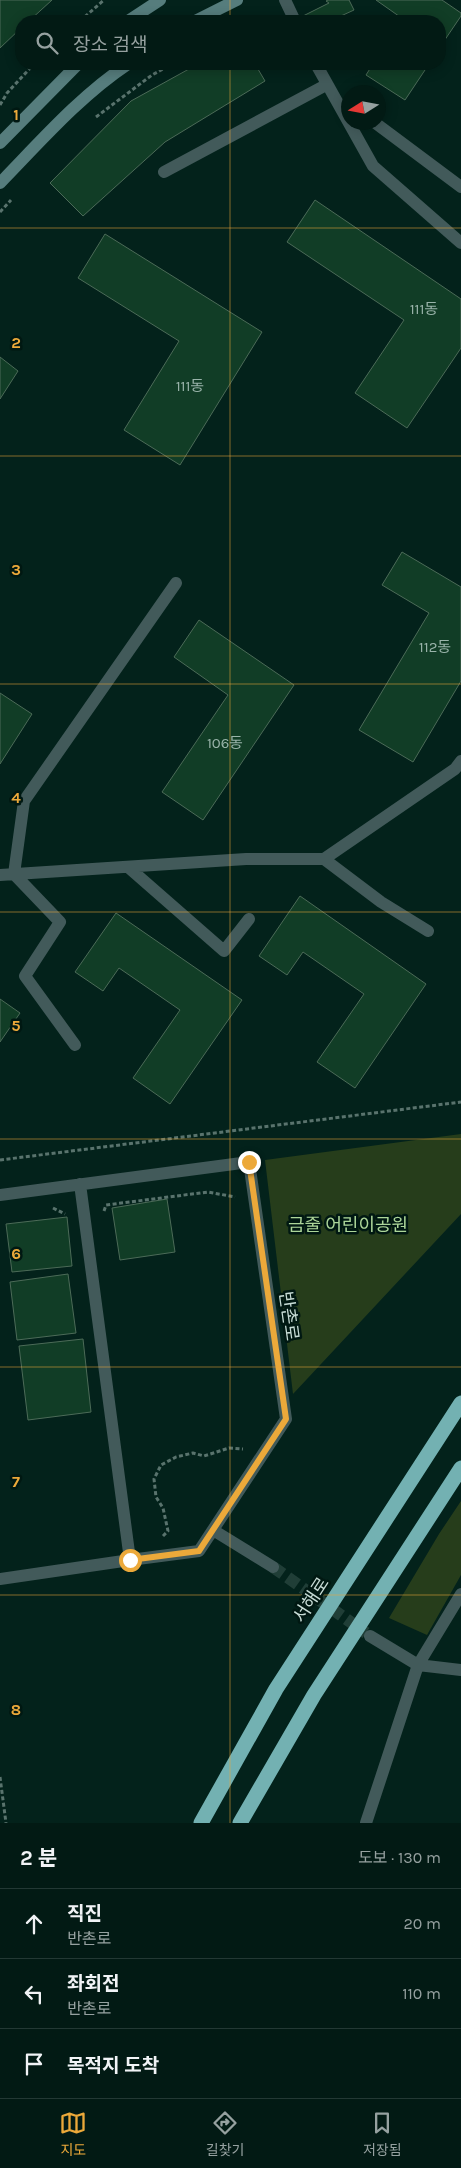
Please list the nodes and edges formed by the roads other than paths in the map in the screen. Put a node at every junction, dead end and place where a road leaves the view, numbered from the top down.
1 (160, 0) edge
2 (237, 0) edge
3 (285, 0) edge
4 (135, 15) edge
5 (206, 15) edge
6 (292, 15) edge
7 (72, 70) edge
8 (119, 70) edge
9 (319, 70) edge
10 (326, 85) junction
11 (341, 97) edge
12 (385, 130) edge
13 (0, 143) edge
14 (164, 172) dead end
15 (0, 183) edge
16 (461, 187) edge
17 (461, 243) edge
18 (176, 584) dead end
19 (461, 761) edge
20 (324, 859) junction
21 (128, 867) junction
22 (0, 874) edge
23 (14, 874) junction
24 (249, 920) dead end
25 (428, 931) dead end
26 (75, 1046) dead end
27 (80, 1184) junction
28 (0, 1194) edge
29 (461, 1403) edge
30 (461, 1468) edge
31 (213, 1530) junction
32 (130, 1560) junction
33 (273, 1567) tunnel mouth
34 (0, 1579) edge
35 (461, 1594) edge
36 (370, 1636) tunnel mouth
37 (418, 1666) junction
38 (461, 1670) edge
39 (201, 1823) edge
40 (240, 1823) edge
41 (366, 1823) edge

1 - 4 main road
2 - 5 main road
3 - 6 street
7 - 13 main road
8 - 15 main road
9 - 10 street
10 - 11 street
10 - 14 street
10 - 17 street
12 - 16 street
18 - 23 street
19 - 20 street
20 - 21 street
20 - 25 street
21 - 23 street
21 - 24 street
22 - 23 street
23 - 26 street
27 - 28 street, 반촌로
27 - 31 street, 반촌로
27 - 32 street
29 - 39 highway, 서해로
30 - 40 highway
31 - 32 street, 반촌로
31 - 33 street
32 - 34 street, 반촌로
35 - 37 street
36 - 37 street
37 - 38 street
37 - 41 street

